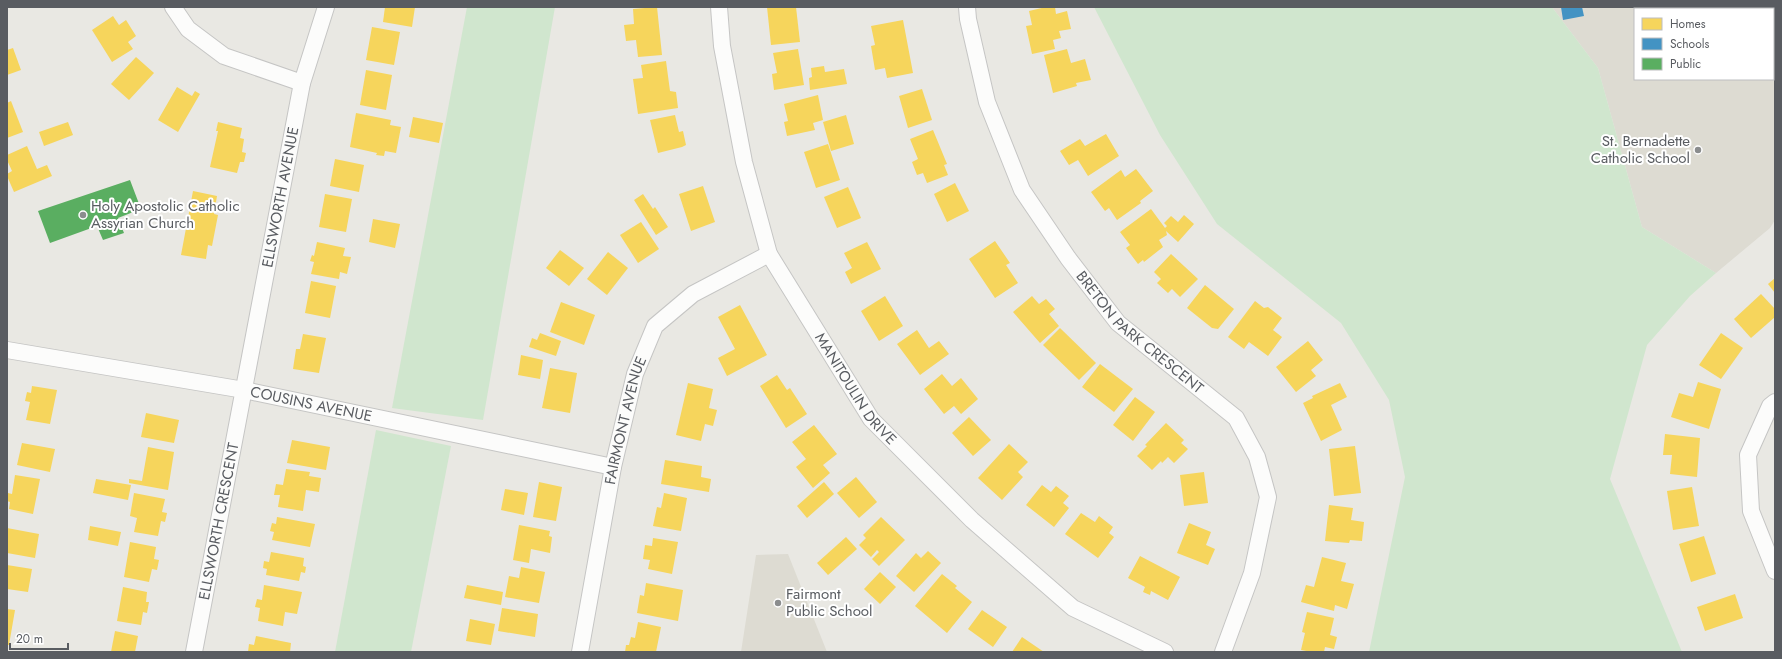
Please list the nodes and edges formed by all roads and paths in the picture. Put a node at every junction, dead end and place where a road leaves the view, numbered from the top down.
1 (173, 7) edge
2 (326, 7) edge
3 (719, 7) edge
4 (967, 7) edge
5 (302, 83) junction
6 (770, 254) junction
7 (7, 350) edge
8 (244, 390) junction
9 (1775, 402) edge
10 (613, 467) junction
11 (1775, 571) edge
12 (194, 652) edge
13 (580, 652) edge
14 (1165, 652) edge
15 (1223, 652) edge

1 - 5 street
2 - 5 street, ELLSWORTH AVENUE
3 - 6 street, MANITOULIN DRIVE
4 - 15 street, BRETON PARK CRESCENT
5 - 8 street, ELLSWORTH AVENUE
6 - 10 street, FAIRMONT AVENUE
6 - 14 street, MANITOULIN DRIVE
7 - 8 street, COUSINS AVENUE
8 - 10 street, COUSINS AVENUE
8 - 12 street, ELLSWORTH CRESCENT
9 - 11 street
10 - 13 street, FAIRMONT AVENUE

